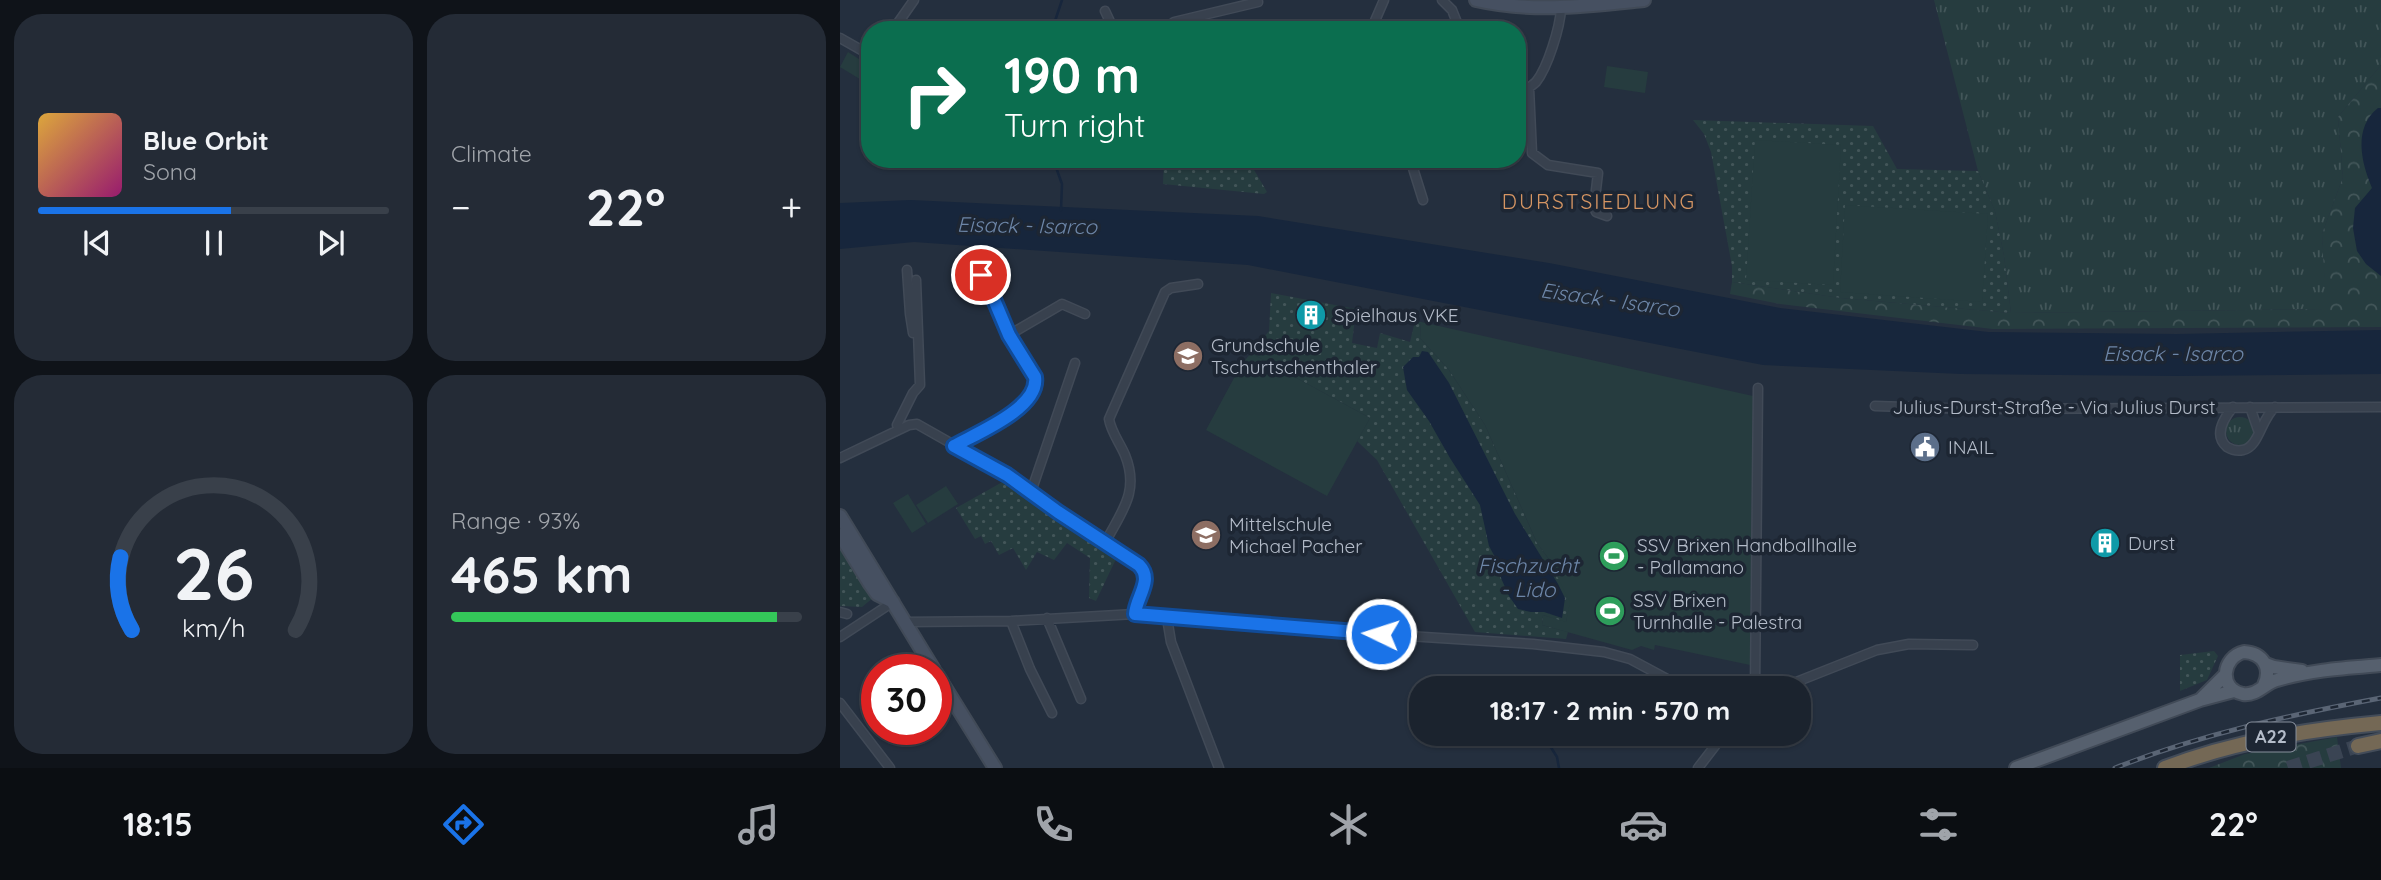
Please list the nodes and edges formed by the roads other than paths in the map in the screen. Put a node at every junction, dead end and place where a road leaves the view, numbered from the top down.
1 (914, 0) edge
2 (1384, 0) edge
3 (1442, 0) edge
4 (1476, 0) edge
5 (1644, 0) edge
6 (1258, 2) dead end
7 (1561, 9) junction
8 (1105, 11) dead end
9 (899, 21) edge
10 (1109, 21) edge
11 (1182, 21) edge
12 (1375, 21) edge
13 (1456, 21) edge
14 (840, 38) edge
15 (861, 50) edge
16 (1529, 88) junction
17 (1526, 90) edge
18 (1413, 168) edge
19 (1423, 200) dead end
20 (1607, 216) dead end
21 (907, 270) dead end
22 (981, 275) dead end
23 (916, 280) dead end
24 (1198, 284) dead end
25 (1085, 314) dead end
26 (1009, 335) junction
27 (1075, 363) dead end
28 (1758, 388) dead end
29 (913, 393) junction
30 (1875, 406) dead end
31 (2233, 407) junction
32 (2250, 407) junction
33 (2275, 407) junction
34 (2381, 407) edge
35 (899, 429) junction
36 (2258, 433) junction
37 (954, 446) junction
38 (840, 458) edge
39 (1031, 492) junction
40 (840, 516) edge
41 (840, 535) edge
42 (1105, 543) junction
43 (893, 602) junction
44 (1135, 614) junction
45 (1047, 618) junction
46 (1167, 618) junction
47 (1011, 621) junction
48 (905, 622) junction
49 (840, 637) edge
50 (1973, 645) dead end
51 (924, 654) edge
52 (2266, 664) junction
53 (2381, 665) edge
54 (2309, 672) junction
55 (2225, 675) junction
56 (1662, 676) edge
57 (1755, 676) edge
58 (1811, 676) edge
59 (2264, 685) junction
60 (2234, 691) junction
61 (952, 699) edge
62 (1081, 699) dead end
63 (2200, 700) junction
64 (840, 703) edge
65 (1052, 713) dead end
66 (2381, 723) edge
67 (2090, 740) junction
68 (2381, 741) edge
69 (1716, 746) edge
70 (2358, 747) tunnel mouth
71 (890, 768) edge
72 (995, 768) edge
73 (1219, 768) edge
74 (1698, 768) edge
75 (2016, 768) edge
76 (2037, 768) edge
77 (2165, 768) edge

1 - 9 street
2 - 12 street
3 - 13 street
4 - 7 street
5 - 7 street
6 - 11 street
7 - 16 street
8 - 10 street
14 - 15 street
16 - 17 street
16 - 20 street
18 - 19 street
21 - 29 street
22 - 26 street
23 - 29 street
24 - 42 street
25 - 26 street
26 - 37 street
27 - 39 street
28 - 57 street
29 - 35 street
30 - 31 street, Julius-Durst-Straße - Via Julius Durst
31 - 32 street, Julius-Durst-Straße - Via Julius Durst
31 - 36 street, Julius-Durst-Straße - Via Julius Durst
32 - 33 street, Julius-Durst-Straße - Via Julius Durst
32 - 36 street
33 - 34 street, Julius-Durst-Straße - Via Julius Durst
33 - 36 street, Julius-Durst-Straße - Via Julius Durst
35 - 37 street
35 - 38 street
37 - 39 street
39 - 42 street
40 - 43 street
41 - 43 street
42 - 44 street
43 - 48 street
43 - 49 street
44 - 45 street
44 - 46 street
45 - 47 street
45 - 62 street
46 - 56 street
46 - 73 street
47 - 48 street
47 - 65 street
48 - 51 street
50 - 58 street
52 - 54 main road
52 - 55 main road
52 - 59 main road
53 - 54 main road
54 - 59 main road
55 - 60 main road
55 - 63 main road
59 - 60 main road
60 - 63 main road
61 - 72 street
63 - 67 main road
64 - 71 street
66 - 77 highway, A22
67 - 75 main road
67 - 76 main road
68 - 70 highway
69 - 74 street

